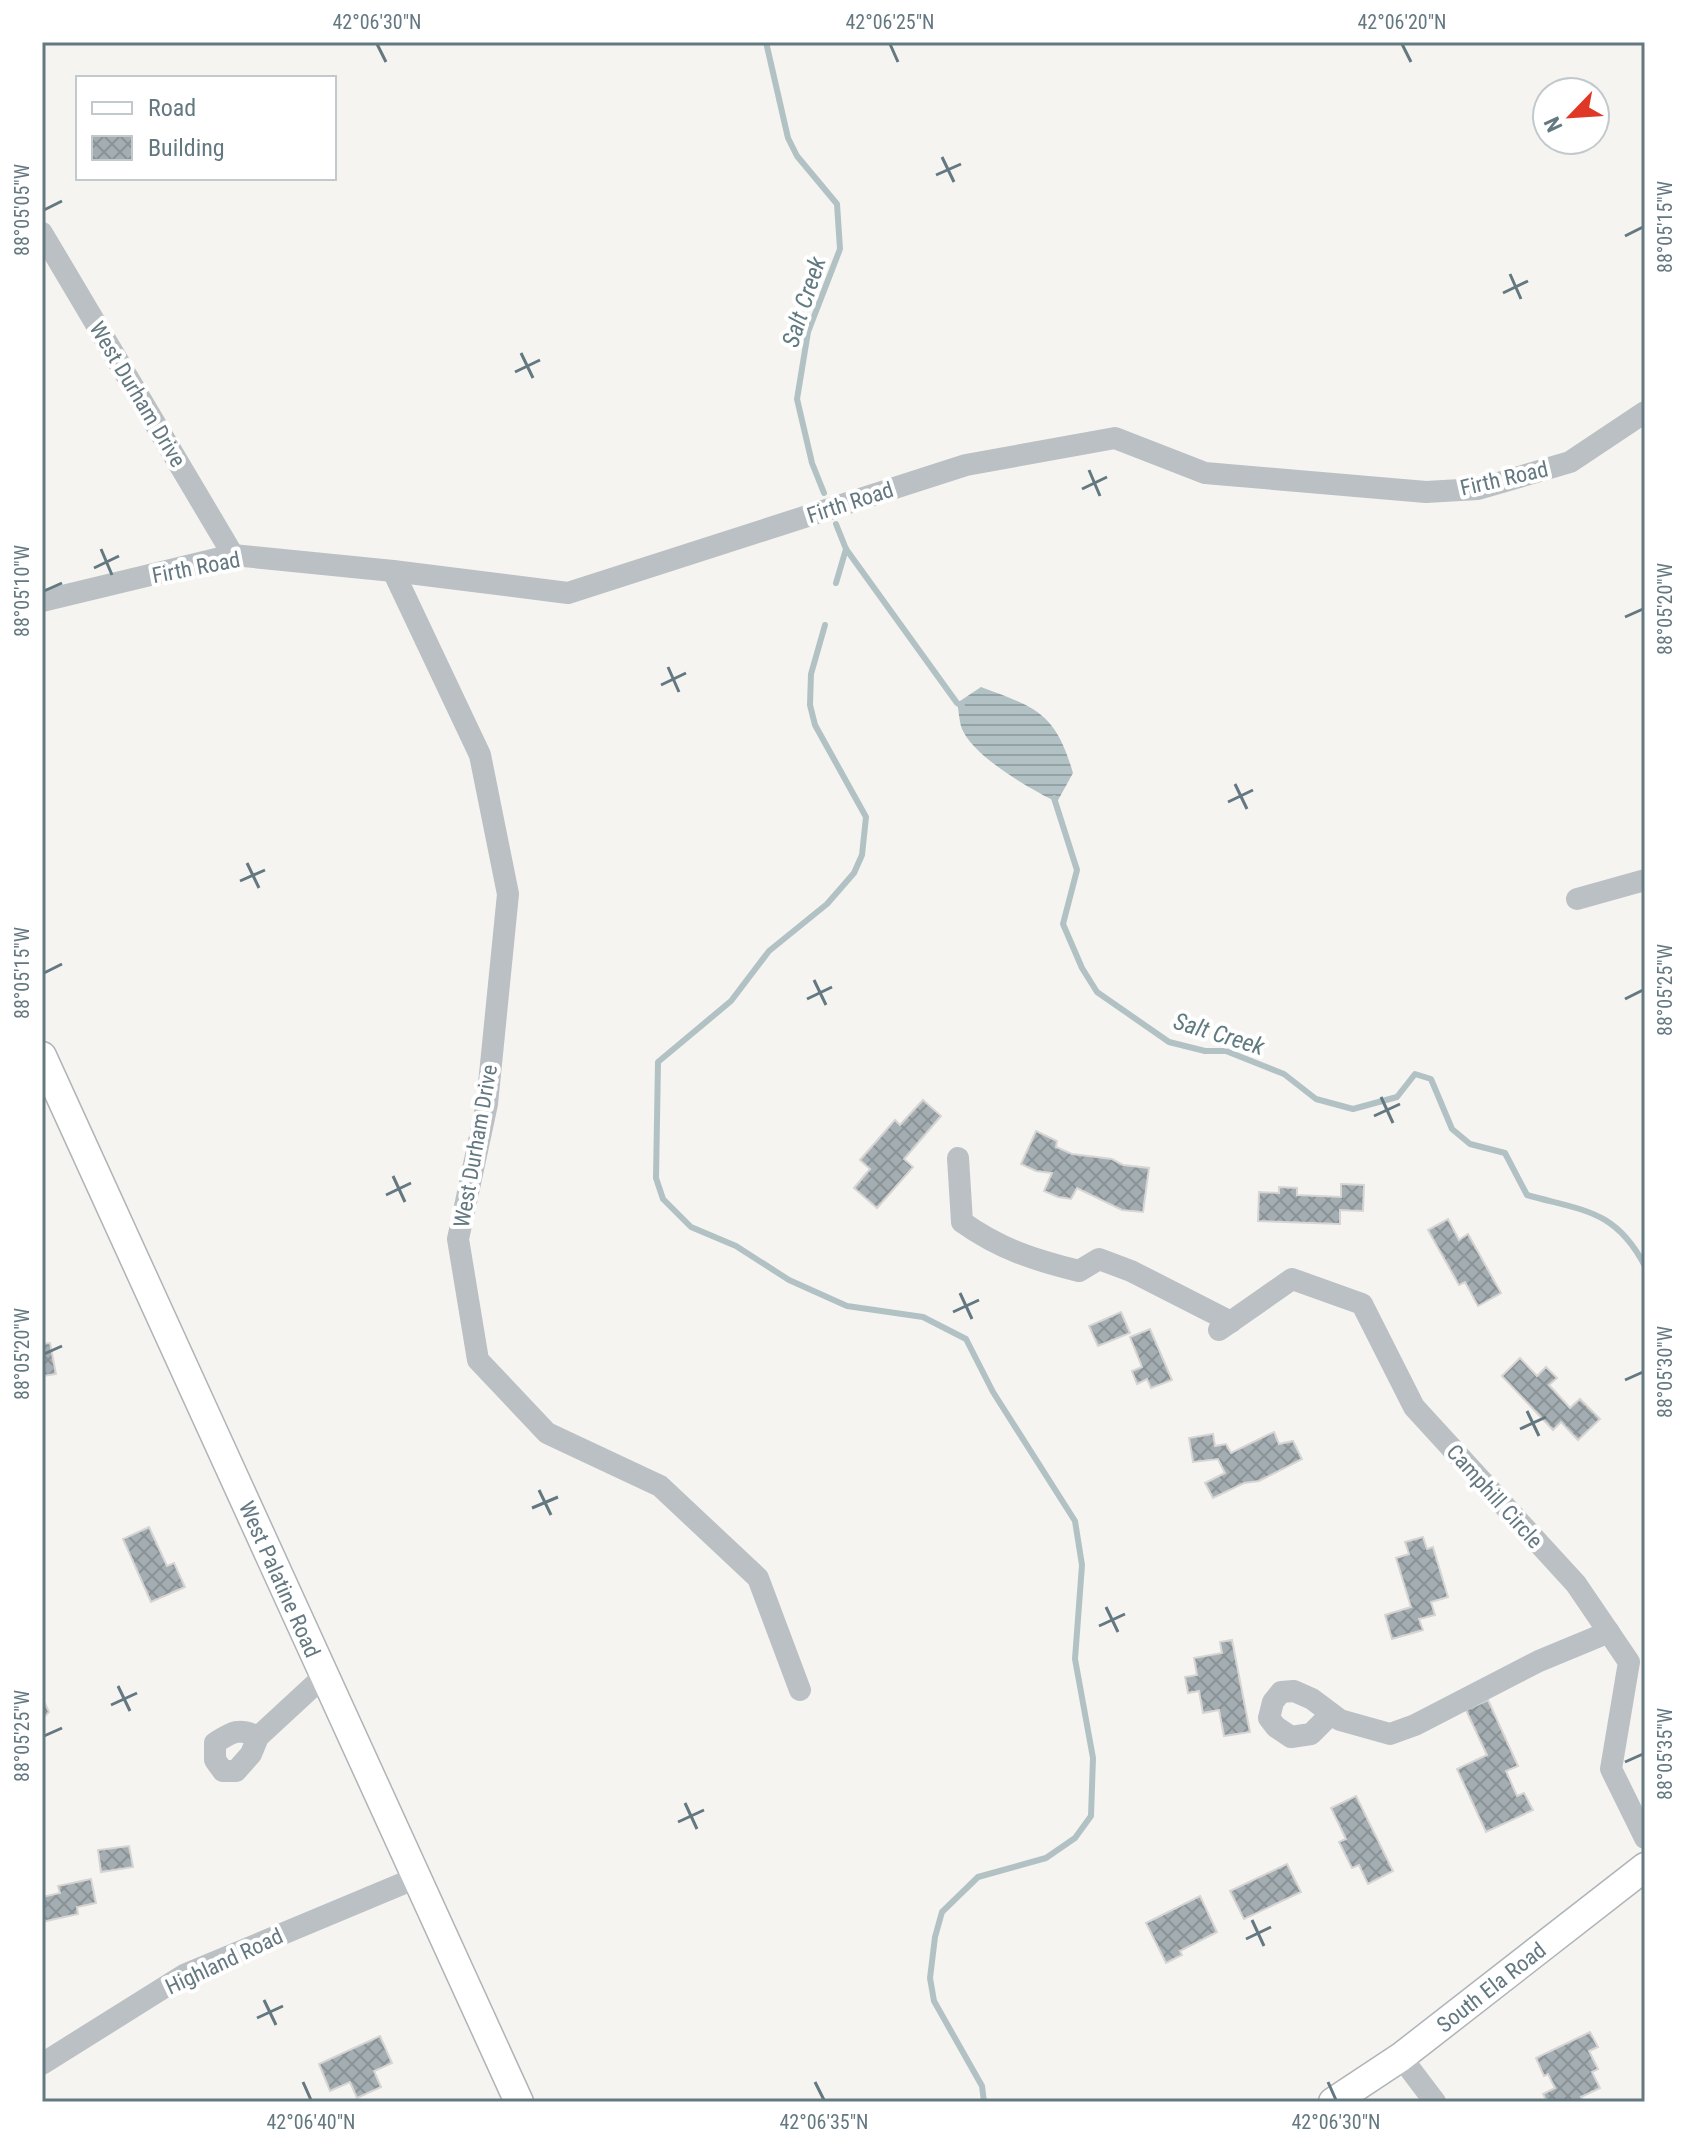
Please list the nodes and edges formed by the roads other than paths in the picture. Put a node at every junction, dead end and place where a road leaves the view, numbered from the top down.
1 (42, 233) edge
2 (1645, 412) edge
3 (233, 555) junction
4 (393, 571) junction
5 (42, 601) edge
6 (1645, 880) edge
7 (1577, 899) dead end
8 (42, 1056) edge
9 (958, 1158) dead end
10 (1609, 1632) junction
11 (324, 1676) junction
12 (800, 1690) dead end
13 (1331, 1714) dead end
14 (258, 1737) dead end
15 (1645, 1838) edge
16 (1645, 1867) edge
17 (416, 1878) junction
18 (1401, 2057) junction
19 (42, 2064) edge
20 (519, 2102) edge
21 (1333, 2102) edge
22 (1435, 2102) edge

1 - 3 street, West Durham Drive
2 - 4 street, Firth Road
3 - 4 street, Firth Road
3 - 5 street, Firth Road
4 - 12 street, West Durham Drive
6 - 7 street
8 - 11 main road, West Palatine Road
9 - 10 street, Camphill Circle
10 - 13 street
10 - 15 street, Camphill Circle
11 - 14 street
11 - 17 main road, West Palatine Road
16 - 18 main road, South Ela Road
17 - 19 street, Highland Road
17 - 20 main road, West Palatine Road
18 - 21 main road, South Ela Road
18 - 22 street

